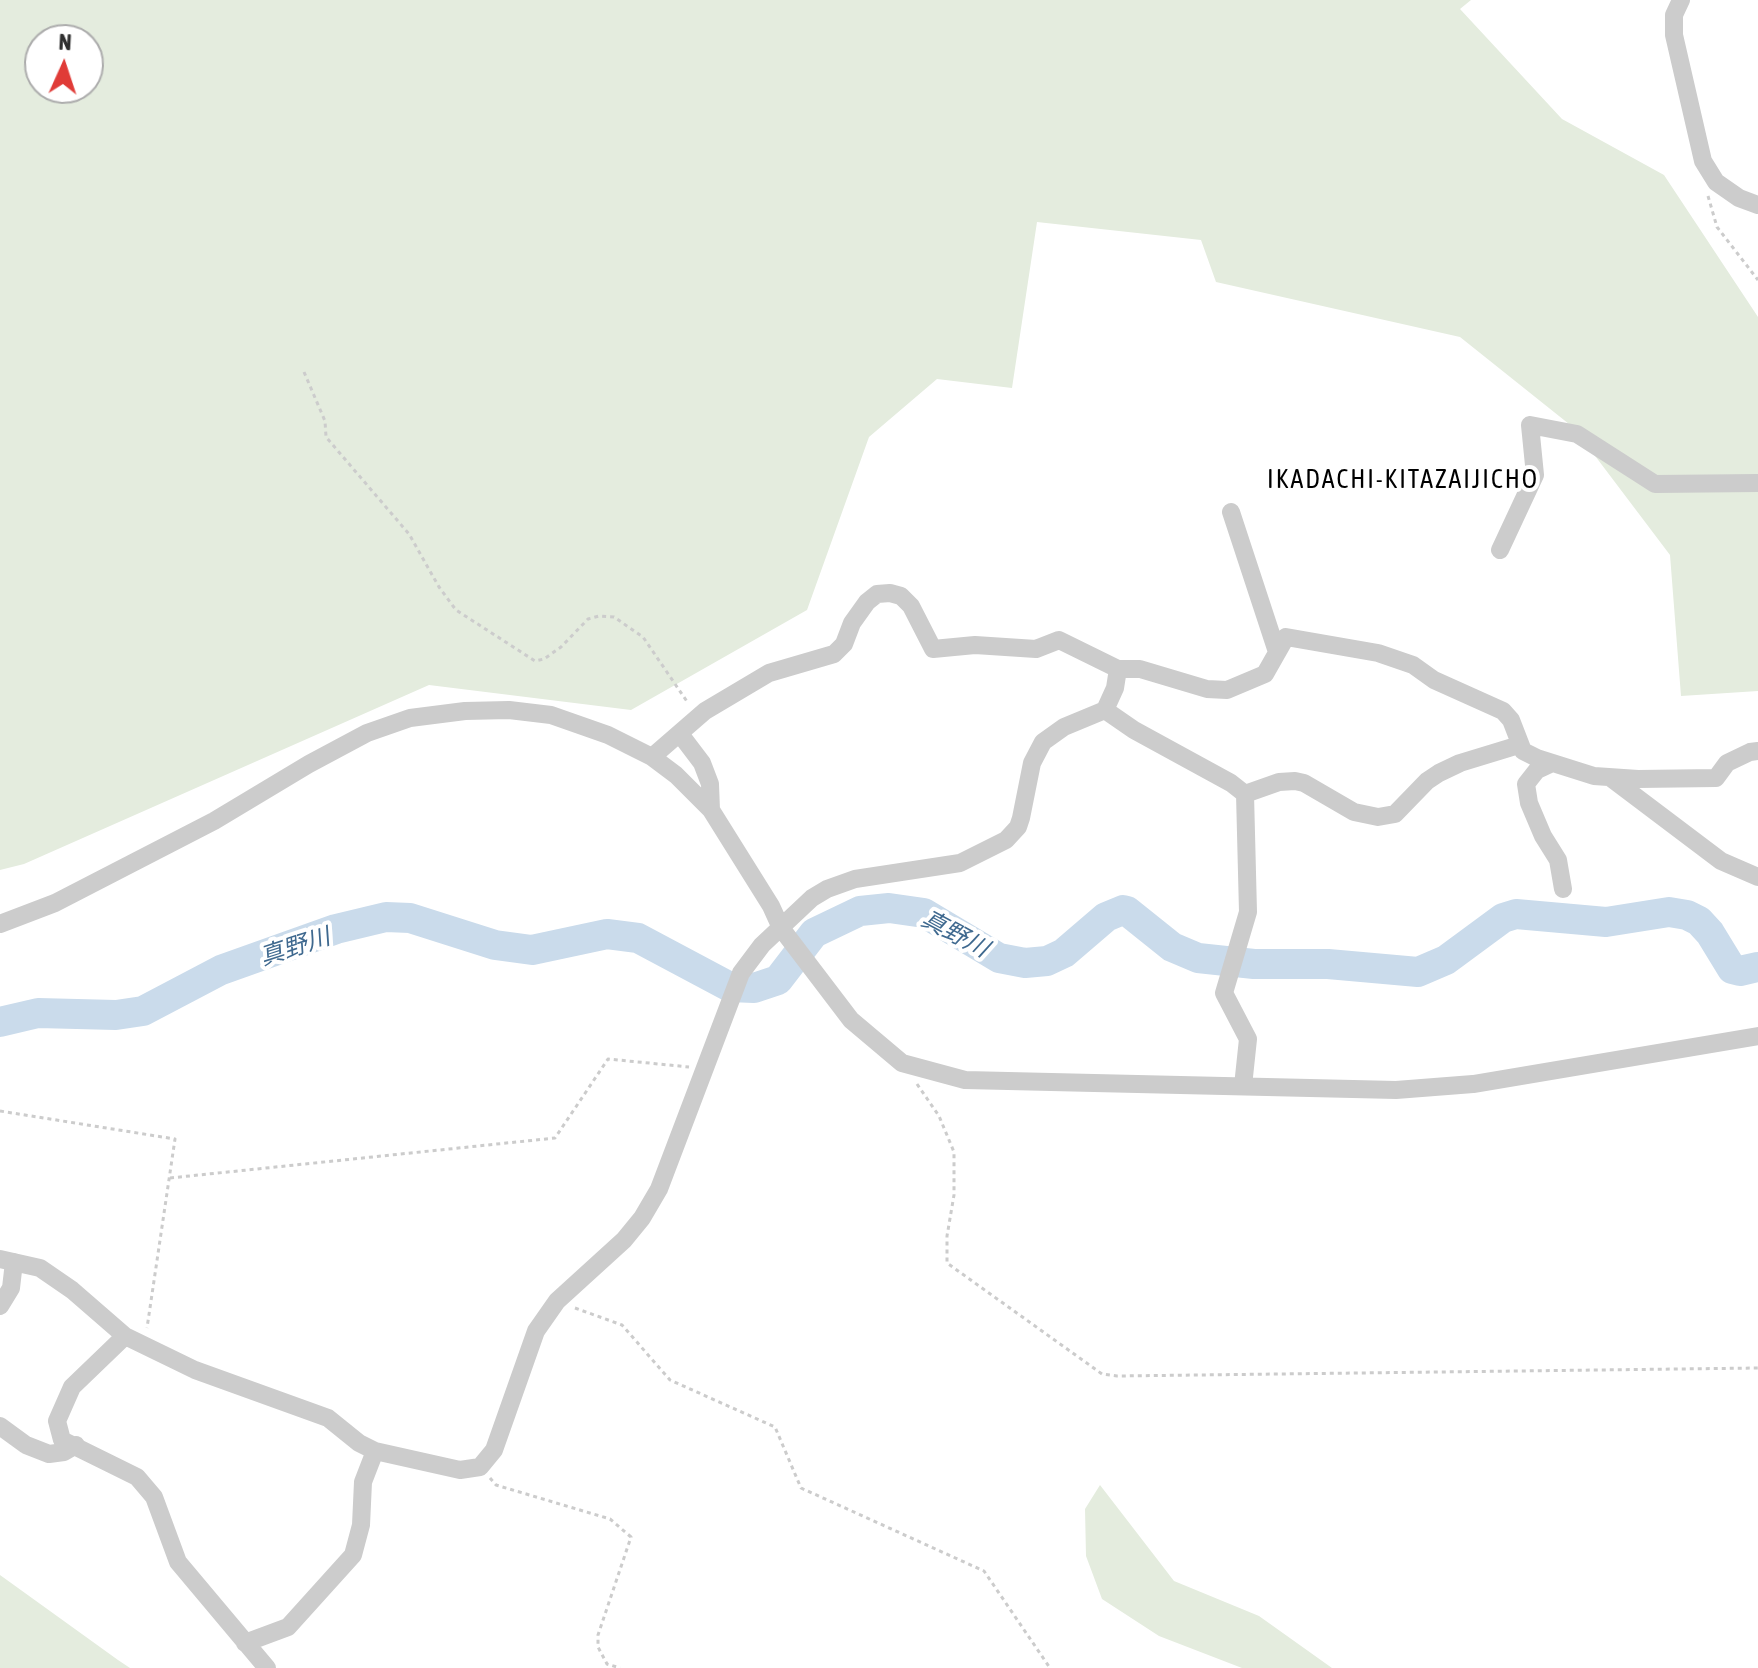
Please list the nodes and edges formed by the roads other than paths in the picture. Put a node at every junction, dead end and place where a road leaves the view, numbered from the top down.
1 (1681, 0) edge
2 (1758, 205) edge
3 (1758, 483) edge
4 (1231, 512) dead end
5 (1500, 550) dead end
6 (1277, 652) junction
7 (1118, 669) junction
8 (1105, 710) junction
9 (680, 734) junction
10 (1519, 745) junction
11 (1758, 751) edge
12 (652, 757) junction
13 (1552, 763) junction
14 (1611, 778) junction
15 (1245, 794) junction
16 (711, 810) junction
17 (1758, 877) edge
18 (1563, 889) dead end
19 (0, 924) edge
20 (781, 928) junction
21 (1758, 1036) edge
22 (1243, 1086) junction
23 (7, 1260) edge
24 (0, 1306) edge
25 (125, 1336) junction
26 (0, 1426) edge
27 (76, 1445) junction
28 (375, 1451) junction
29 (245, 1643) junction
30 (263, 1666) edge

1 - 2 street
3 - 5 street
4 - 6 street
6 - 7 street
6 - 10 street
7 - 8 street
7 - 9 street
8 - 15 street
8 - 20 street
9 - 12 street
9 - 16 street
10 - 13 street
10 - 15 street
11 - 14 street
12 - 16 street
12 - 19 street
13 - 14 street
13 - 18 street
14 - 17 street
15 - 22 street
16 - 20 street
20 - 22 street
20 - 28 street
21 - 22 street
23 - 24 street
23 - 25 street
25 - 27 street
25 - 28 street
26 - 27 street
27 - 29 street
28 - 29 street
29 - 30 street

